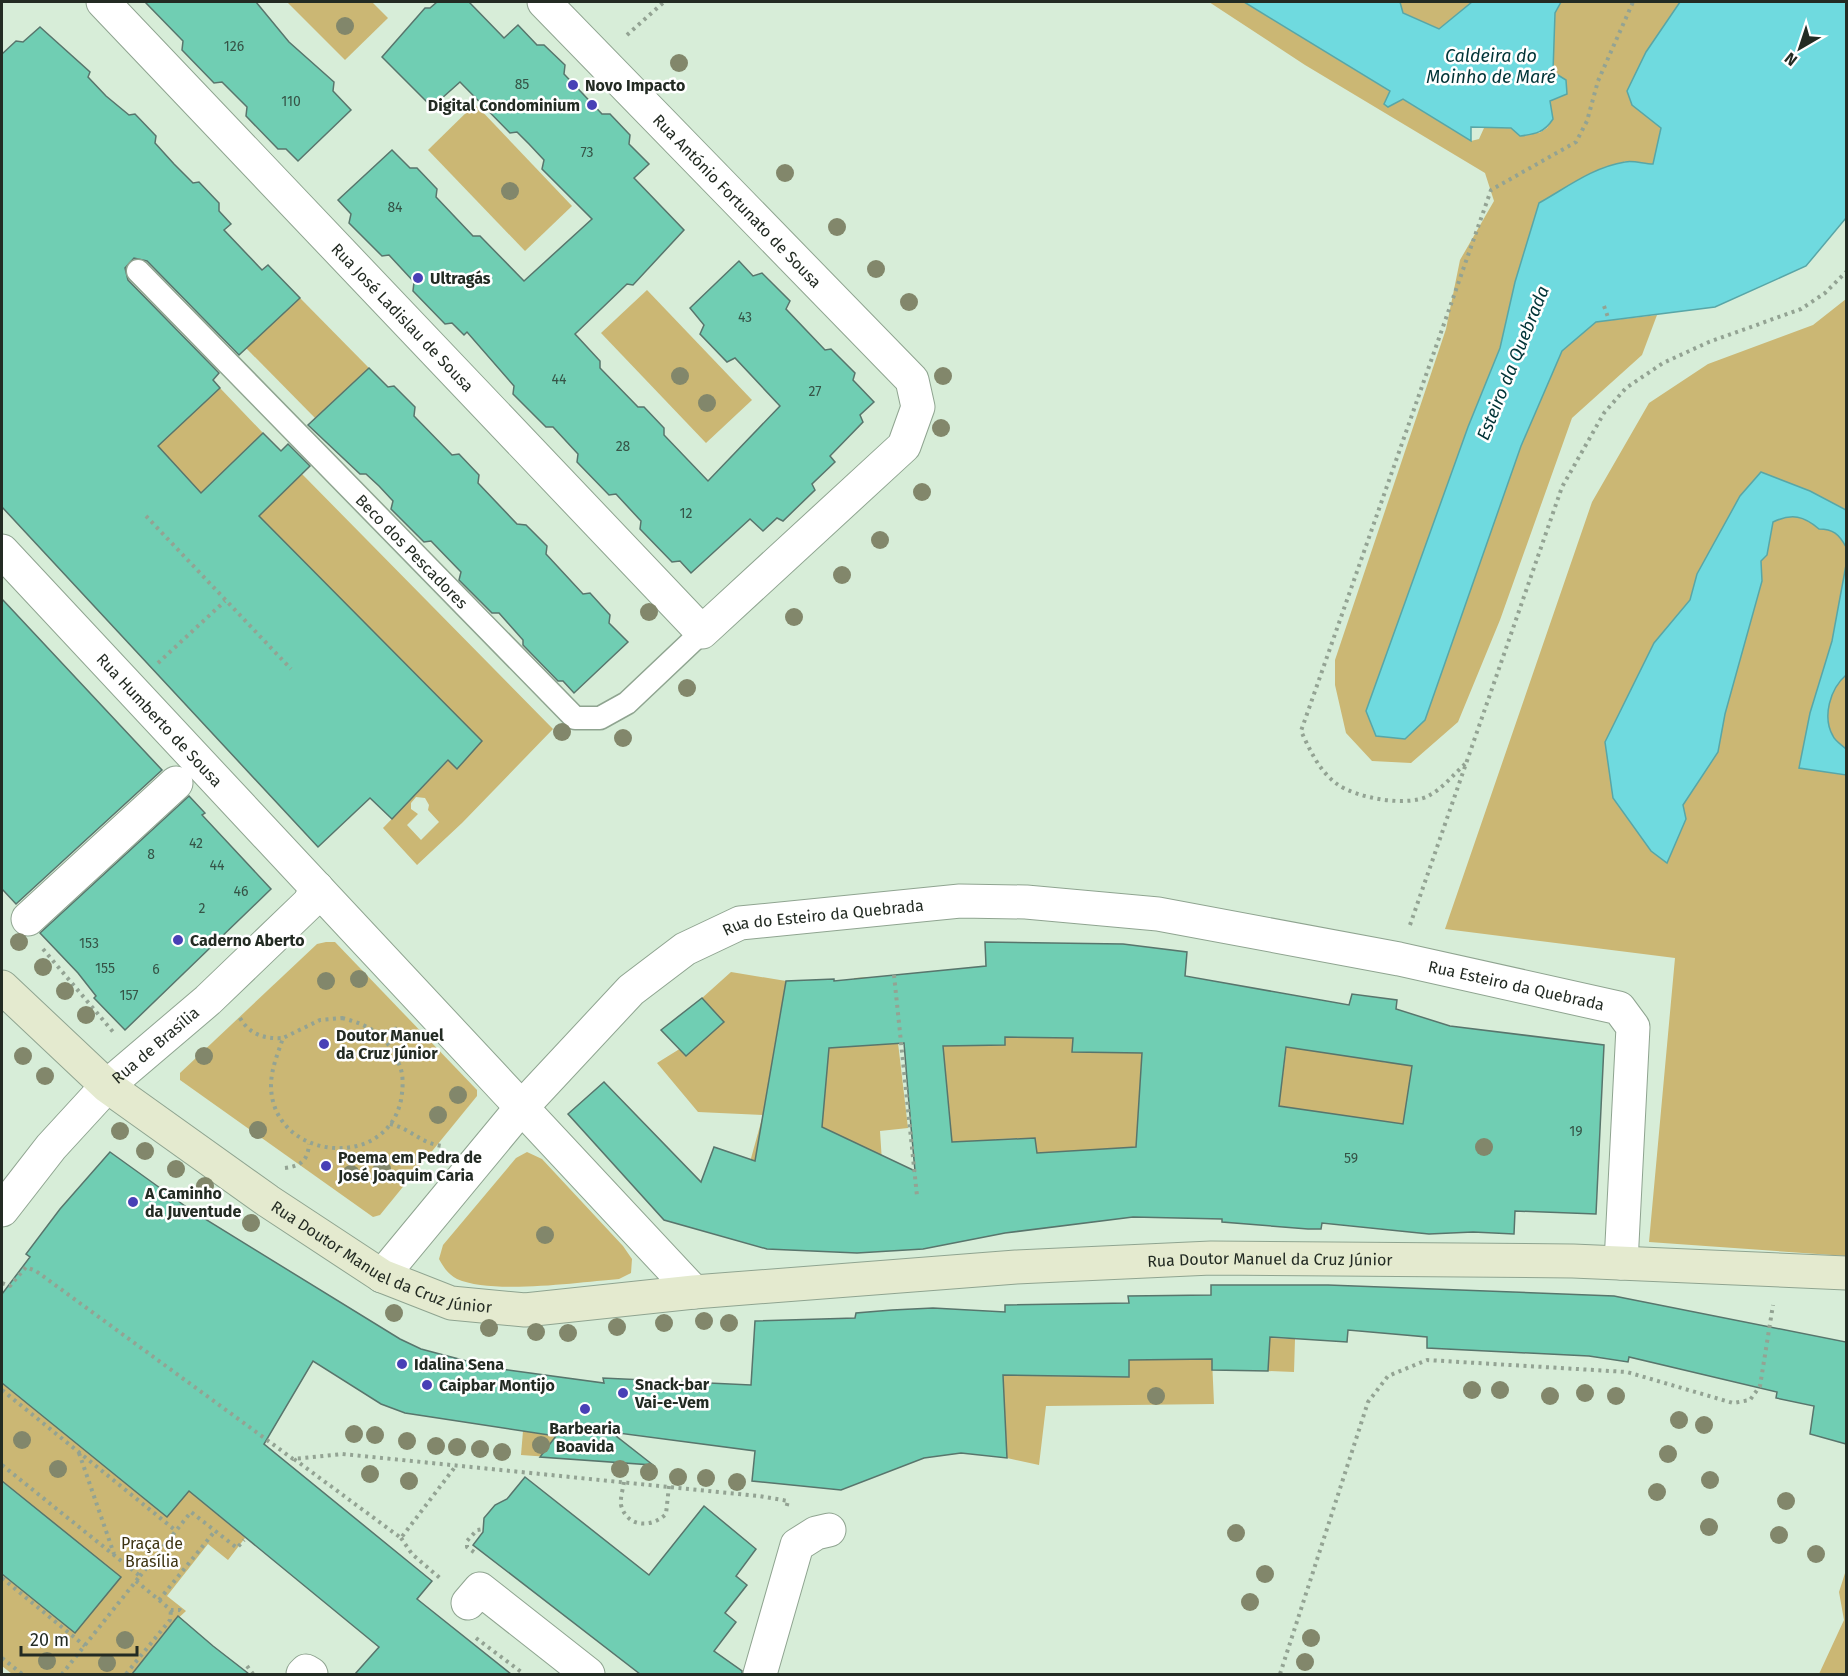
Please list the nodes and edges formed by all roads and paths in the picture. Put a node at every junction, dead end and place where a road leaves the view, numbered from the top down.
1 (103, 2) edge
2 (544, 2) edge
3 (664, 2) edge
4 (1633, 2) edge
5 (601, 61) junction
6 (138, 271) dead end
7 (1846, 272) edge
8 (1605, 306) dead end
9 (1609, 320) dead end
10 (146, 516) dead end
11 (2, 551) edge
12 (225, 601) junction
13 (702, 632) junction
14 (291, 669) dead end
15 (129, 690) junction
16 (1465, 764) junction
17 (176, 783) dead end
18 (317, 888) junction
19 (28, 919) dead end
20 (1193, 921) joint
21 (1399, 959) junction
22 (894, 975) dead end
23 (2, 987) edge
24 (238, 1013) dead end
25 (283, 1038) junction
26 (107, 1086) junction
27 (521, 1108) junction
28 (390, 1124) junction
29 (450, 1137) dead end
30 (309, 1144) junction
31 (443, 1146) junction
32 (436, 1155) dead end
33 (293, 1174) dead end
34 (917, 1196) dead end
35 (2, 1210) edge
36 (1621, 1263) junction
37 (1778, 1269) junction
38 (1846, 1273) edge
39 (382, 1276) junction
40 (2, 1283) edge
41 (694, 1292) junction
42 (2, 1390) edge
43 (79, 1453) junction
44 (293, 1459) junction
45 (2, 1465) edge
46 (456, 1466) junction
47 (624, 1482) junction
48 (669, 1486) junction
49 (783, 1518) dead end
50 (175, 1530) junction
51 (830, 1530) dead end
52 (215, 1531) junction
53 (243, 1540) dead end
54 (114, 1555) junction
55 (140, 1576) junction
56 (2, 1578) edge
57 (136, 1581) junction
58 (159, 1600) junction
59 (468, 1604) dead end
60 (171, 1610) junction
61 (184, 1613) dead end
62 (85, 1646) junction
63 (2, 1658) edge
64 (247, 1666) dead end
65 (22, 1674) edge
66 (62, 1674) edge
67 (126, 1674) edge
68 (254, 1674) edge
69 (303, 1674) edge
70 (311, 1674) edge
71 (588, 1674) edge
72 (760, 1674) edge
73 (1280, 1674) edge

1 - 13 street, Rua José Ladislau de Sousa
2 - 5 street, Rua António Fortunato de Sousa
3 - 5 path
4 - 16 path
5 - 13 street, Rua António Fortunato de Sousa
6 - 13 lane, Beco dos Pescadores
7 - 16 path
8 - 9 path
10 - 12 path
11 - 15 street, Rua Humberto de Sousa
12 - 14 path
12 - 15 path
15 - 18 street, Rua Humberto de Sousa
16 - 21 path
17 - 19 street
18 - 26 street, Rua de Brasília
18 - 27 street, Rua Humberto de Sousa
20 - 21 street, Rua Esteiro da Quebrada
20 - 27 street, Rua do Esteiro da Quebrada
21 - 36 street, Rua Esteiro da Quebrada
22 - 34 path
23 - 26 main road, Rua Doutor Manuel da Cruz Júnior
24 - 25 path
25 - 28 path
25 - 30 path
26 - 35 street, Rua de Brasília
26 - 39 main road, Rua Doutor Manuel da Cruz Júnior
27 - 39 street, Rua do Esteiro da Quebrada
27 - 41 street
28 - 30 path
28 - 31 path
29 - 31 path
30 - 33 path
31 - 32 path
36 - 37 main road, Rua Doutor Manuel da Cruz Júnior
36 - 41 main road, Rua Doutor Manuel da Cruz Júnior
37 - 38 main road, Rua Doutor Manuel da Cruz Júnior
37 - 73 path
39 - 41 main road, Rua Doutor Manuel da Cruz Júnior
40 - 44 path
42 - 43 path
43 - 50 path
43 - 54 path
44 - 46 path
44 - 46 path
45 - 54 path
46 - 47 path
47 - 48 path
47 - 48 path
48 - 49 path
50 - 52 path
50 - 55 path
51 - 72 street
52 - 53 path
52 - 58 path
54 - 55 path
55 - 57 path
56 - 62 path
57 - 58 path
57 - 62 path
58 - 60 path
59 - 71 street
60 - 61 path
60 - 67 path
62 - 66 path
63 - 65 path
64 - 68 path
69 - 70 street

